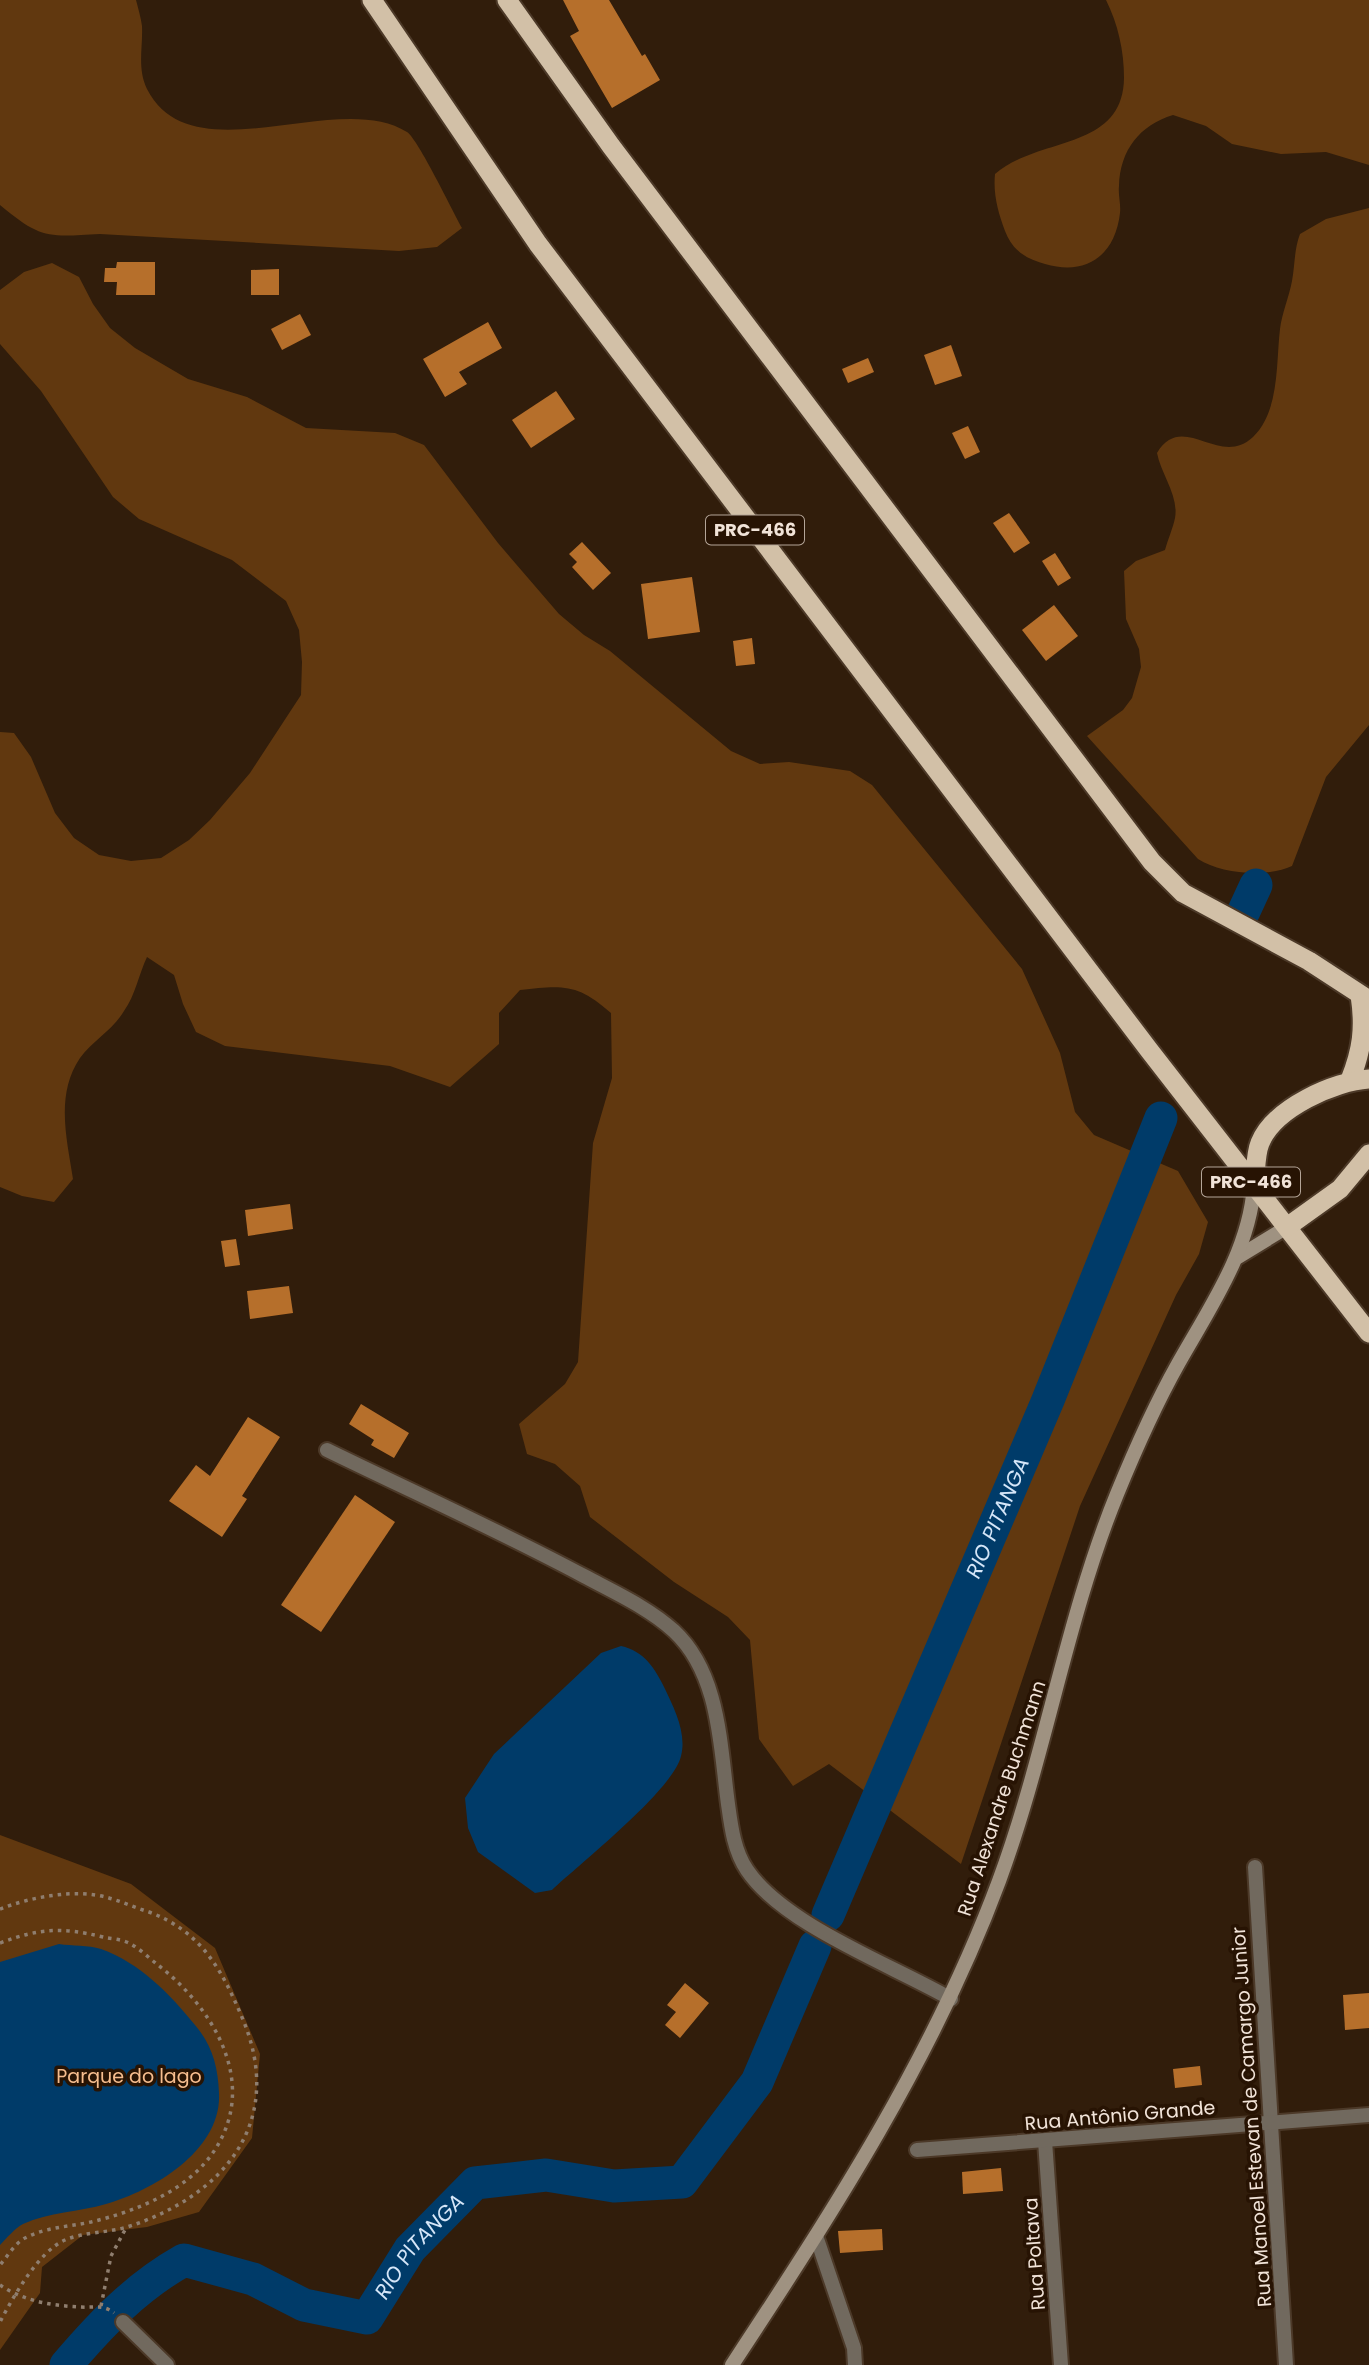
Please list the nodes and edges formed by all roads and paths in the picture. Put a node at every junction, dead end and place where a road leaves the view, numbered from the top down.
1 (372, 0) edge
2 (508, 0) edge
3 (1365, 998) edge
4 (1359, 1079) edge
5 (1369, 1154) edge
6 (1254, 1186) junction
7 (1287, 1227) junction
8 (1238, 1257) junction
9 (1369, 1333) edge
10 (327, 1450) dead end
11 (1255, 1867) dead end
12 (0, 1909) edge
13 (0, 1943) edge
14 (951, 2000) junction
15 (1369, 2115) edge
16 (1270, 2121) junction
17 (1045, 2141) junction
18 (917, 2150) dead end
19 (128, 2226) junction
20 (817, 2236) junction
21 (0, 2266) edge
22 (0, 2285) edge
23 (15, 2294) junction
24 (101, 2306) junction
25 (111, 2309) dead end
26 (0, 2322) edge
27 (123, 2322) dead end
28 (167, 2365) edge
29 (732, 2365) edge
30 (855, 2365) edge
31 (1061, 2365) edge
32 (1286, 2365) edge

1 - 6 highway, PRC-466
2 - 3 highway
3 - 4 highway
4 - 6 highway
5 - 7 highway
6 - 7 highway, PRC-466
6 - 8 main road, Rua Alexandre Buchmann
7 - 8 main road, Rua Alexandre Buchmann
7 - 9 highway, PRC-466
8 - 14 main road, Rua Alexandre Buchmann
10 - 14 street
11 - 16 street, Rua Manoel Estevan de Camargo Junior
12 - 19 path
13 - 21 path
14 - 20 main road, Rua Alexandre Buchmann
15 - 16 street, Rua Antônio Grande
16 - 17 street, Rua Antônio Grande
16 - 32 street, Rua Manoel Estevan de Camargo Junior
17 - 18 street, Rua Antônio Grande
17 - 31 street, Rua Poltava
19 - 23 path
19 - 24 path
20 - 29 main road, Rua Alexandre Buchmann
20 - 30 street
22 - 23 path
23 - 24 path
23 - 26 path
24 - 25 path
27 - 28 street

